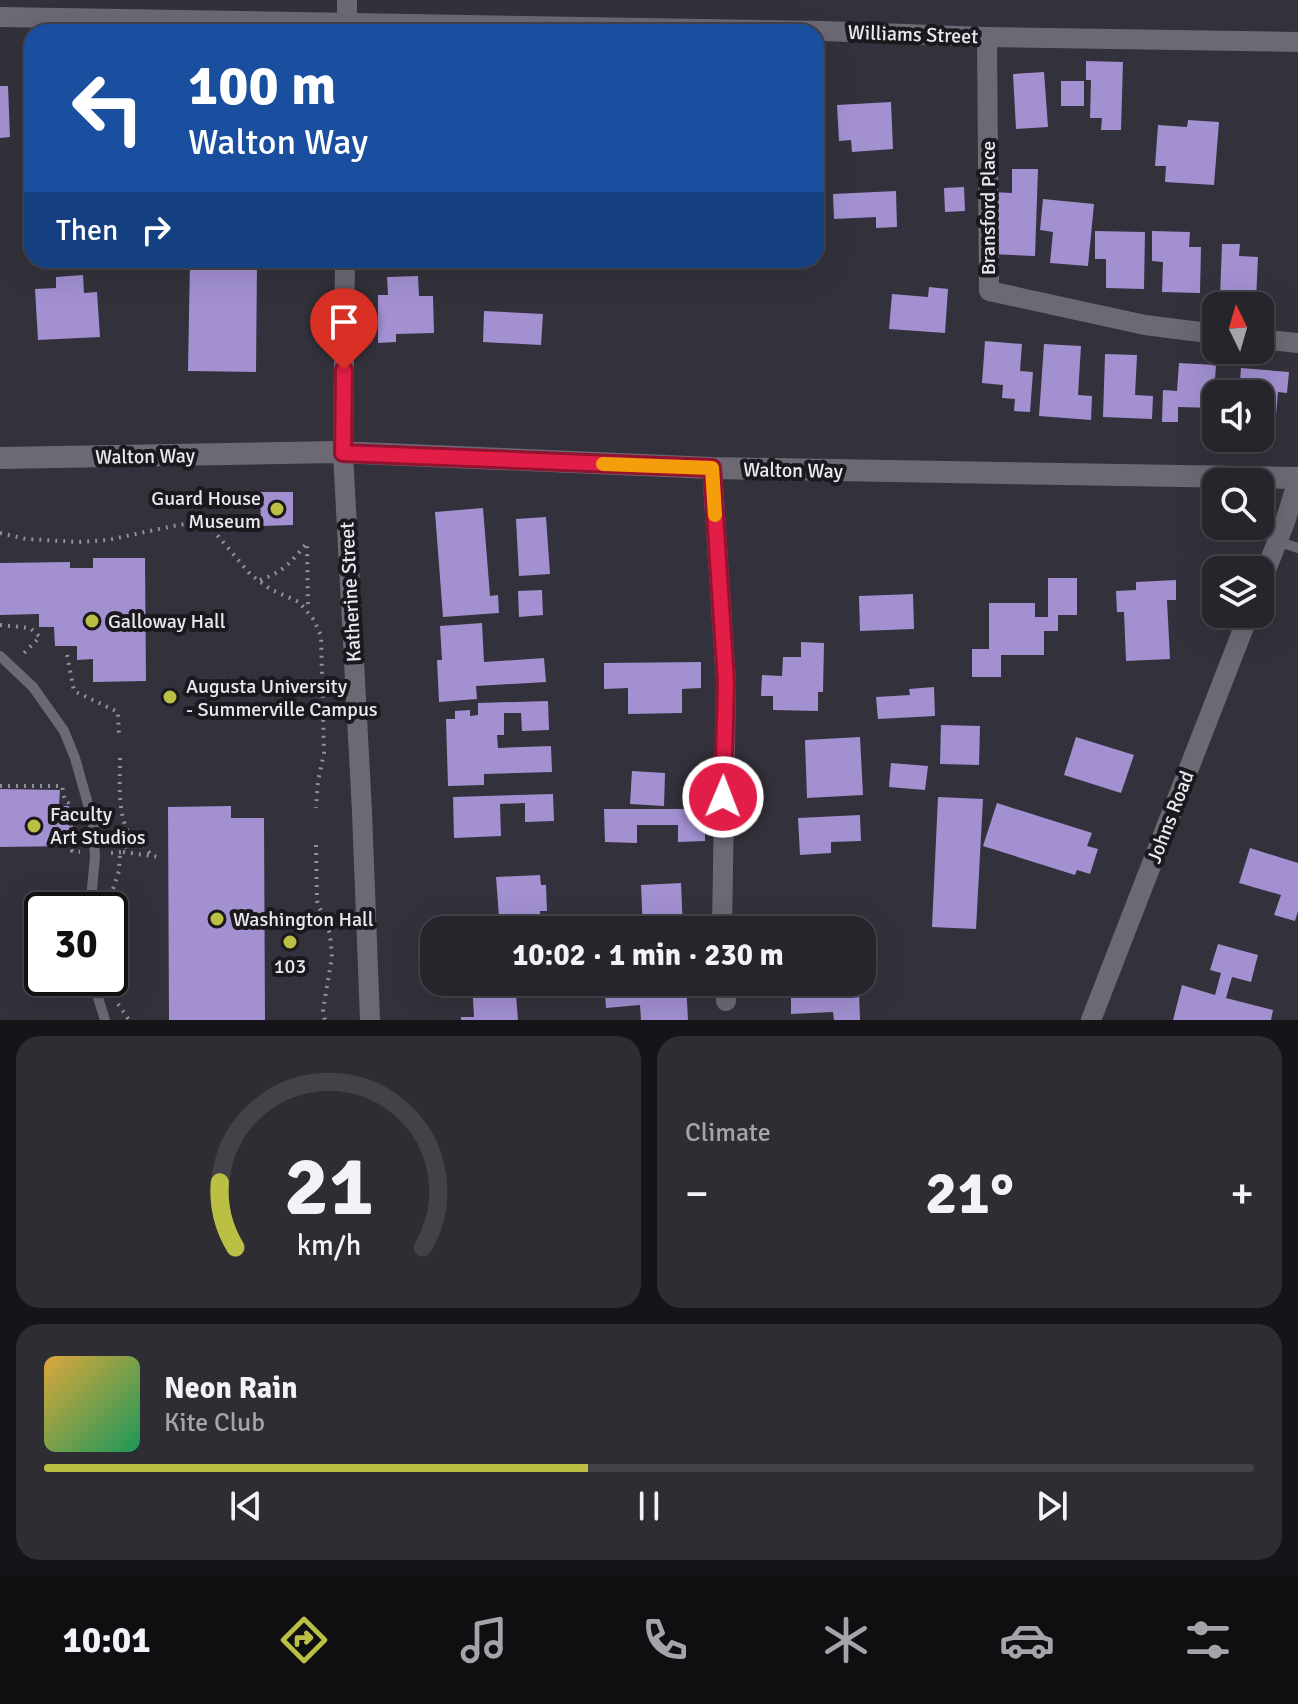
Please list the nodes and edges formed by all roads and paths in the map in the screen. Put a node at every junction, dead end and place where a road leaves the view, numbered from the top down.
1 (347, 0) edge
2 (0, 17) edge
3 (221, 24) edge
4 (347, 24) edge
5 (824, 31) edge
6 (987, 37) junction
7 (1298, 42) edge
8 (345, 268) edge
9 (1202, 332) edge
10 (1274, 340) edge
11 (1298, 343) edge
12 (343, 453) junction
13 (0, 458) edge
14 (712, 468) junction
15 (1298, 479) edge
16 (0, 533) edge
17 (1277, 541) junction
18 (1298, 548) edge
19 (1271, 556) edge
20 (259, 580) junction
21 (308, 611) junction
22 (0, 625) edge
23 (1244, 628) edge
24 (67, 655) dead end
25 (0, 656) edge
26 (21, 656) dead end
27 (119, 736) dead end
28 (120, 758) dead end
29 (0, 786) edge
30 (316, 808) dead end
31 (129, 834) junction
32 (316, 845) dead end
33 (80, 852) dead end
34 (122, 852) junction
35 (108, 853) dead end
36 (152, 856) junction
37 (159, 857) dead end
38 (92, 892) edge
39 (113, 892) edge
40 (722, 916) edge
41 (98, 996) edge
42 (105, 1020) edge
43 (325, 1020) edge
44 (370, 1020) edge
45 (1091, 1020) edge

1 - 4 street
2 - 3 street, Williams Street
5 - 6 street, Williams Street
6 - 7 street, Williams Street
6 - 9 street, Bransford Place
8 - 12 street, Katherine Street
10 - 11 street
12 - 13 main road, Walton Way
12 - 14 main road, Walton Way
12 - 44 street, Katherine Street
14 - 15 main road, Walton Way
14 - 40 street
15 - 17 street
16 - 20 path
17 - 18 lane
17 - 19 street
20 - 21 path
20 - 21 path
21 - 30 path
22 - 26 path
23 - 45 street, Johns Road
24 - 27 path
25 - 38 lane
28 - 31 path
29 - 33 path
31 - 34 path
31 - 36 path
32 - 43 path
34 - 35 path
34 - 36 path
34 - 39 path
36 - 37 path
41 - 42 lane

